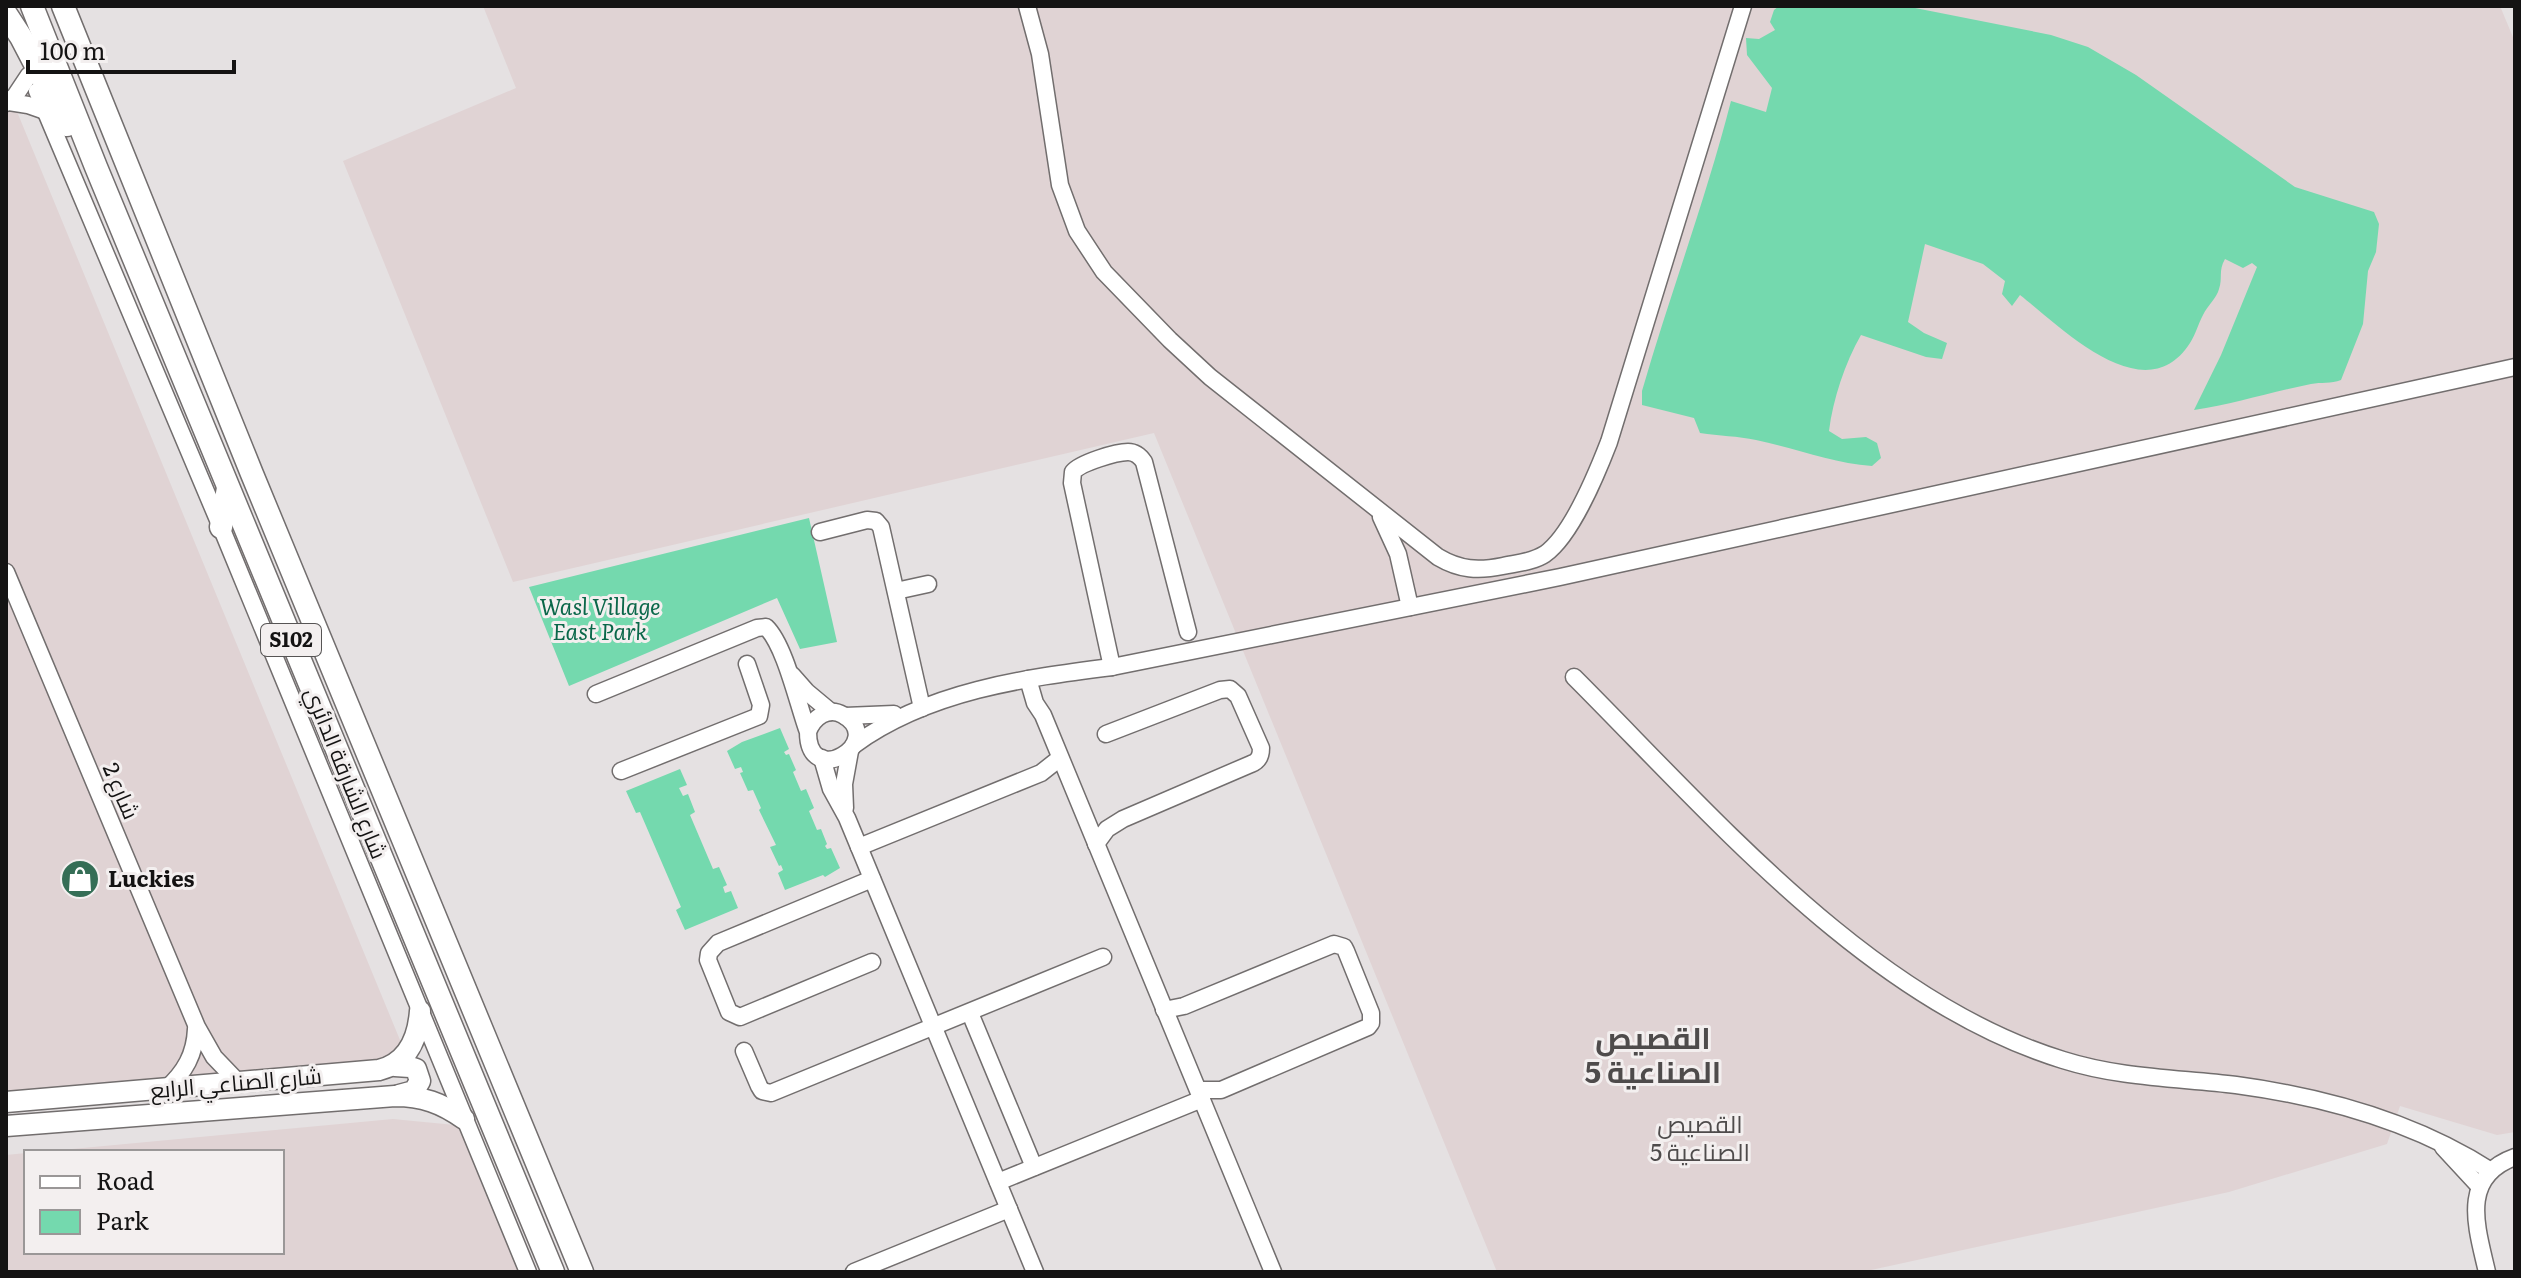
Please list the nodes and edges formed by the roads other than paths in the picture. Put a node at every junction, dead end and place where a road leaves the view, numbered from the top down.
1 (32, 6) edge
2 (63, 6) edge
3 (1027, 6) edge
4 (1743, 6) edge
5 (6, 14) edge
6 (6, 25) edge
7 (29, 75) junction
8 (7, 103) edge
9 (48, 112) junction
10 (96, 167) junction
11 (2515, 367) edge
12 (228, 488) junction
13 (1373, 506) junction
14 (221, 527) junction
15 (820, 532) dead end
16 (6, 572) edge
17 (928, 584) dead end
18 (896, 591) junction
19 (1410, 607) junction
20 (1188, 632) dead end
21 (747, 664) dead end
22 (1112, 667) junction
23 (787, 668) junction
24 (1574, 677) dead end
25 (1033, 678) junction
26 (596, 694) dead end
27 (915, 710) junction
28 (838, 714) junction
29 (808, 732) junction
30 (1106, 734) dead end
31 (852, 748) junction
32 (822, 758) junction
33 (1060, 758) junction
34 (621, 771) dead end
35 (847, 818) junction
36 (1096, 844) junction
37 (859, 847) junction
38 (872, 879) junction
39 (1103, 957) dead end
40 (872, 962) dead end
41 (1164, 1010) junction
42 (420, 1011) junction
43 (970, 1013) junction
44 (197, 1027) junction
45 (934, 1028) junction
46 (744, 1051) dead end
47 (395, 1066) junction
48 (238, 1082) junction
49 (166, 1089) junction
50 (1200, 1094) junction
51 (395, 1096) junction
52 (6, 1102) edge
53 (464, 1119) junction
54 (6, 1126) edge
55 (2436, 1140) junction
56 (2515, 1157) edge
57 (1034, 1167) junction
58 (2491, 1171) junction
59 (998, 1182) junction
60 (2480, 1187) junction
61 (1009, 1209) junction
62 (528, 1272) edge
63 (553, 1272) edge
64 (582, 1272) edge
65 (854, 1272) edge
66 (1035, 1272) edge
67 (1273, 1272) edge
68 (2487, 1272) edge

1 - 10 highway, شارع الشارقة الدائري / S102
2 - 64 highway, شارع الشارقة الدائري / S102
3 - 13 street
4 - 13 street
5 - 10 highway
6 - 7 street
7 - 8 street
7 - 9 street
8 - 9 street
9 - 14 street
10 - 12 highway, شارع الشارقة الدائري / S102
11 - 19 street
12 - 14 highway
12 - 63 highway, شارع الشارقة الدائري / S102
13 - 19 street
14 - 42 street
15 - 18 street
16 - 44 street, شارع 2
17 - 18 street
18 - 27 street
19 - 22 street
20 - 22 street
21 - 34 street
22 - 25 street
23 - 26 street
23 - 28 street
23 - 29 street
24 - 55 street
25 - 27 street
25 - 33 street
27 - 28 street
27 - 31 street
28 - 29 street
28 - 31 street
29 - 32 street
30 - 36 street
31 - 32 street
31 - 35 street
32 - 35 street
33 - 36 street
33 - 37 street
35 - 37 street
36 - 41 street
37 - 38 street
38 - 40 street
38 - 45 street
39 - 43 street
41 - 50 street
41 - 50 street
42 - 47 main road
42 - 53 street
43 - 45 street
43 - 57 street
44 - 48 street, شارع 2
44 - 49 street
45 - 46 street
45 - 59 street
47 - 48 main road, شارع الصناعي الرابع
47 - 51 main road
48 - 49 main road, شارع الصناعي الرابع
49 - 52 main road, شارع الصناعي الرابع
50 - 57 street
50 - 67 street
51 - 53 main road, شارع الصناعي الرابع
51 - 54 main road, شارع الصناعي الرابع
53 - 62 street
55 - 58 street
55 - 60 street
56 - 58 street
57 - 59 street
58 - 60 street
59 - 61 street
60 - 68 street
61 - 65 street
61 - 66 street

